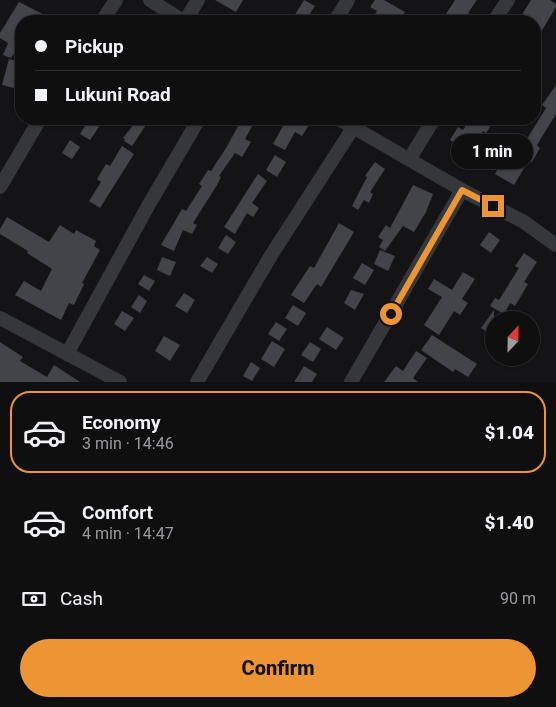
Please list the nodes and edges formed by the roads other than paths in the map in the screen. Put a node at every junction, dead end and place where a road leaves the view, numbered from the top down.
1 (116, 0) edge
2 (150, 0) edge
3 (198, 0) edge
4 (348, 0) edge
5 (508, 0) edge
6 (106, 15) edge
7 (174, 15) edge
8 (188, 15) edge
9 (339, 15) edge
10 (498, 15) edge
11 (36, 125) edge
12 (196, 125) edge
13 (348, 125) edge
14 (430, 125) edge
15 (353, 128) junction
16 (410, 158) junction
17 (0, 187) edge
18 (462, 190) junction
19 (556, 244) edge
20 (0, 318) edge
21 (67, 354) junction
22 (120, 382) edge
23 (197, 382) edge
24 (351, 382) edge

1 - 6 street
2 - 7 street
3 - 8 street
4 - 9 street
5 - 10 street
11 - 17 street
12 - 21 street
13 - 15 street
14 - 16 street
15 - 16 street
15 - 23 street
16 - 18 street
18 - 19 street
18 - 24 street
20 - 21 street
21 - 22 street

